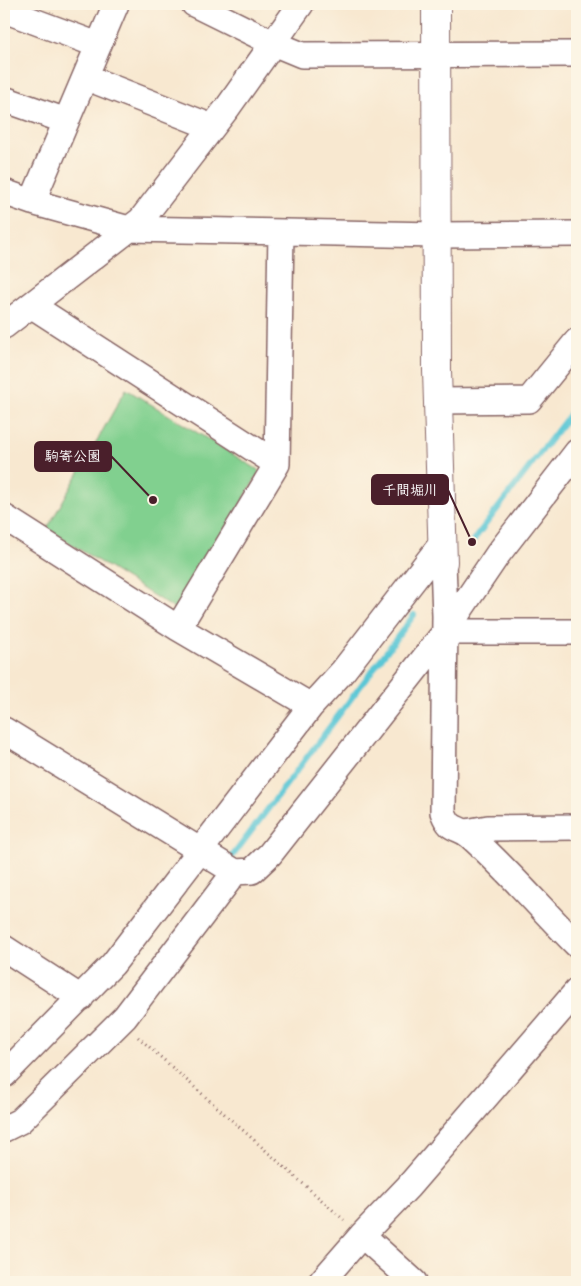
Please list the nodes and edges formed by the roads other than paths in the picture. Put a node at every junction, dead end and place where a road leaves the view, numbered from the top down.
1 (116, 4) edge
2 (194, 4) edge
3 (301, 4) edge
4 (436, 4) edge
5 (4, 10) edge
6 (273, 43) junction
7 (98, 45) junction
8 (577, 54) edge
9 (436, 55) junction
10 (85, 77) junction
11 (4, 99) edge
12 (66, 122) junction
13 (212, 127) junction
14 (4, 192) edge
15 (32, 202) junction
16 (129, 229) junction
17 (281, 232) junction
18 (577, 234) edge
19 (436, 235) junction
20 (30, 305) junction
21 (4, 326) edge
22 (577, 341) edge
23 (438, 401) junction
24 (577, 452) edge
25 (277, 464) junction
26 (4, 517) edge
27 (443, 552) junction
28 (178, 628) junction
29 (445, 632) junction
30 (577, 632) edge
31 (311, 706) junction
32 (4, 730) edge
33 (577, 827) edge
34 (466, 832) junction
35 (205, 854) junction
36 (233, 871) junction
37 (577, 945) edge
38 (4, 948) edge
39 (577, 991) edge
40 (81, 998) junction
41 (4, 1075) edge
42 (4, 1129) edge
43 (362, 1236) junction
44 (321, 1282) edge
45 (414, 1282) edge

1 - 7 street
2 - 6 street
3 - 6 street
4 - 9 street
5 - 7 street
6 - 9 street
6 - 13 street
7 - 10 street
8 - 9 street
9 - 19 street
10 - 12 street
10 - 13 street
11 - 12 street
12 - 15 street
13 - 16 street
14 - 15 street
15 - 16 street
16 - 17 street
16 - 20 street
17 - 19 street
17 - 25 street
18 - 19 street
19 - 23 street
20 - 21 street
20 - 25 street
22 - 23 street
23 - 27 street
24 - 29 street
25 - 28 street
26 - 28 street
27 - 29 street
27 - 31 street
28 - 31 street
29 - 30 street
29 - 34 street
29 - 36 street
31 - 35 street
32 - 35 street
33 - 34 street
34 - 37 street
35 - 36 street
35 - 40 street
36 - 42 street
38 - 40 street
39 - 43 street
40 - 41 street
43 - 44 street
43 - 45 street

